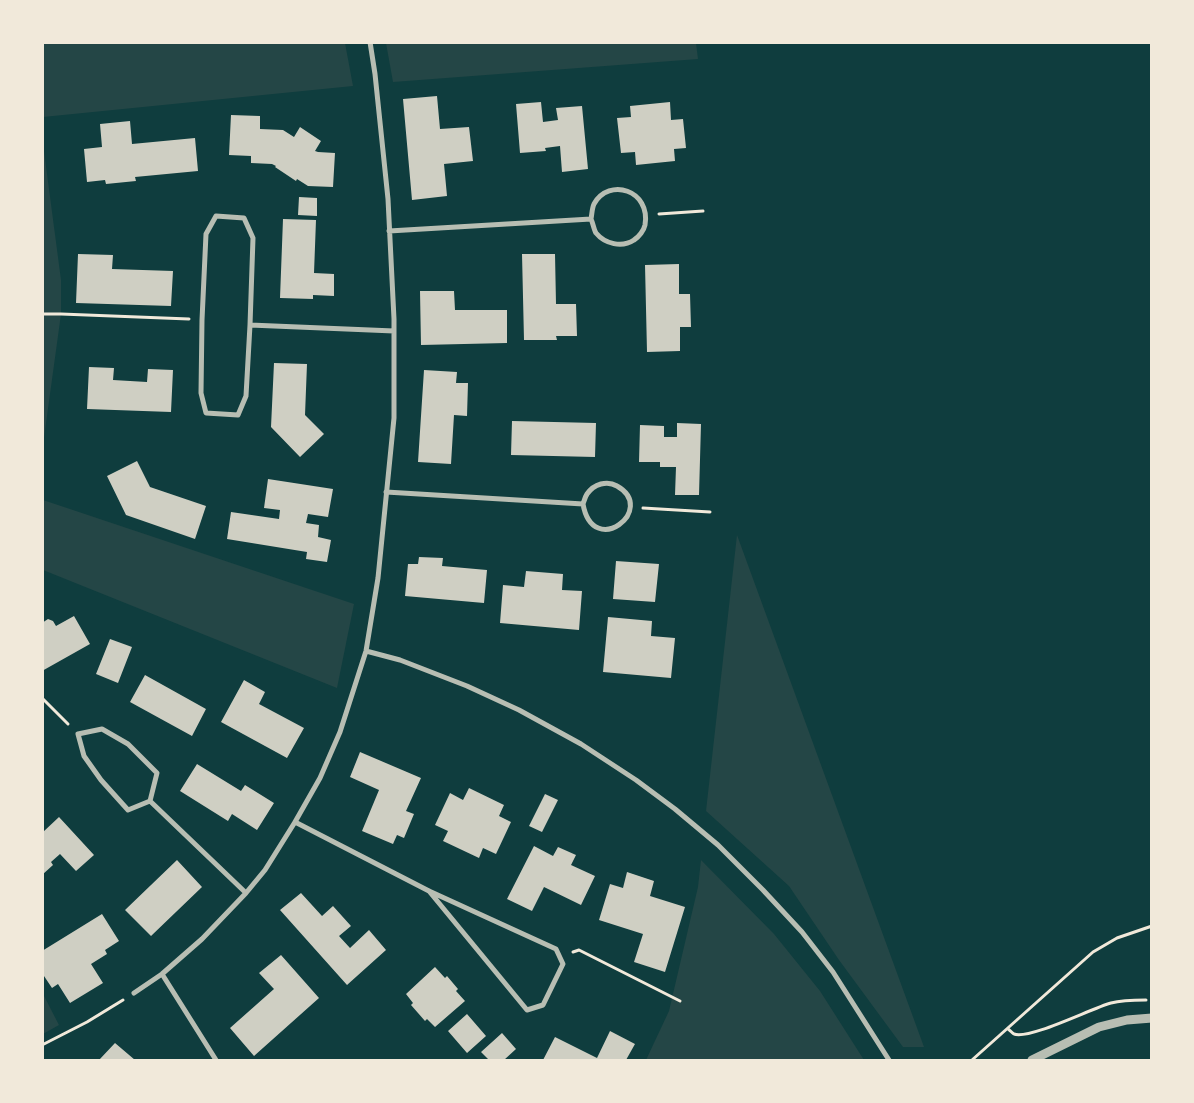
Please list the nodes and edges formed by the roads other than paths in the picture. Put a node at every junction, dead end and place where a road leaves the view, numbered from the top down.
1 (370, 42) edge
2 (591, 219) junction
3 (389, 231) junction
4 (250, 325) junction
5 (394, 331) junction
6 (386, 492) junction
7 (583, 504) junction
8 (366, 651) junction
9 (150, 801) junction
10 (295, 822) junction
11 (429, 891) junction
12 (246, 893) junction
13 (162, 974) junction
14 (134, 993) road end
15 (1152, 1018) edge
16 (216, 1060) edge
17 (889, 1060) edge
18 (1032, 1060) edge

1 - 3 street
2 - 2 street
2 - 3 street
3 - 5 street
4 - 4 street
4 - 5 street
5 - 6 street
6 - 7 street
6 - 8 street
7 - 7 street
8 - 10 street
8 - 17 street
9 - 9 street
9 - 12 street
10 - 11 street
10 - 12 street
11 - 11 street
12 - 13 street
13 - 14 street
13 - 16 street
15 - 18 street

